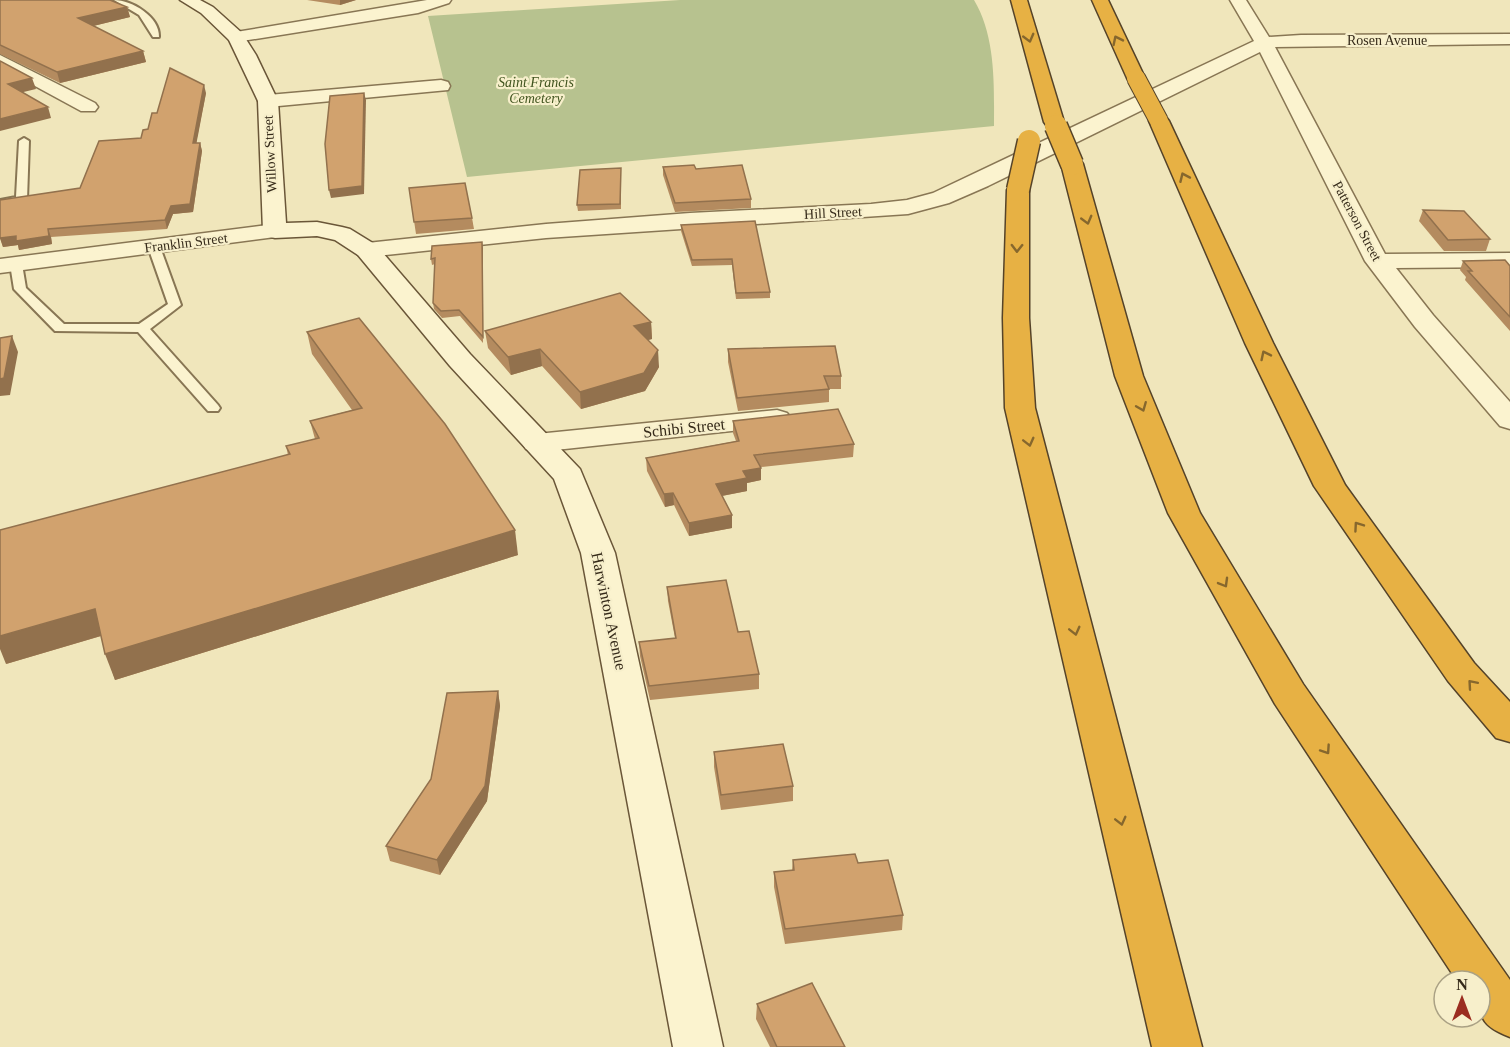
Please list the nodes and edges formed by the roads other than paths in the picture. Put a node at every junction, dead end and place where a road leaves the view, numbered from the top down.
1 (118, 0) edge
2 (188, 0) edge
3 (443, 0) edge
4 (1019, 0) edge
5 (1100, 0) edge
6 (1238, 0) edge
7 (156, 34) dead end
8 (236, 37) junction
9 (1510, 39) edge
10 (1264, 43) junction
11 (0, 60) edge
12 (1039, 77) junction
13 (441, 86) dead end
14 (268, 101) junction
15 (88, 107) dead end
16 (24, 141) dead end
17 (0, 203) edge
18 (275, 231) junction
19 (154, 247) junction
20 (367, 250) junction
21 (1510, 260) edge
22 (1377, 261) junction
23 (8, 266) edge
24 (142, 328) junction
25 (213, 408) dead end
26 (807, 416) edge
27 (1510, 420) edge
28 (537, 443) junction
29 (1510, 728) edge
30 (1510, 1015) edge
31 (698, 1047) edge
32 (1176, 1047) edge

1 - 7 lane
2 - 8 street, Willow Street
3 - 8 street
4 -> 12 highway
29 -> 5 highway, bridge
6 - 10 street, Patterson Street
8 - 14 street, Willow Street
9 - 10 street, Rosen Avenue
10 - 20 street, Hill Street
10 - 22 street, Patterson Street
11 - 15 street
12 -> 30 highway, bridge
12 -> 32 highway, bridge
13 - 14 street
14 - 18 street, Willow Street
16 - 17 lane
18 - 19 street, Franklin Street
18 - 20 street, Franklin Street
19 - 23 street, Franklin Street
19 - 24 lane
20 - 28 street, Harwinton Avenue
21 - 22 street
22 - 27 street, Patterson Street
23 - 24 lane
24 - 25 lane
26 - 28 street, Schibi Street
28 - 31 street, Harwinton Avenue

